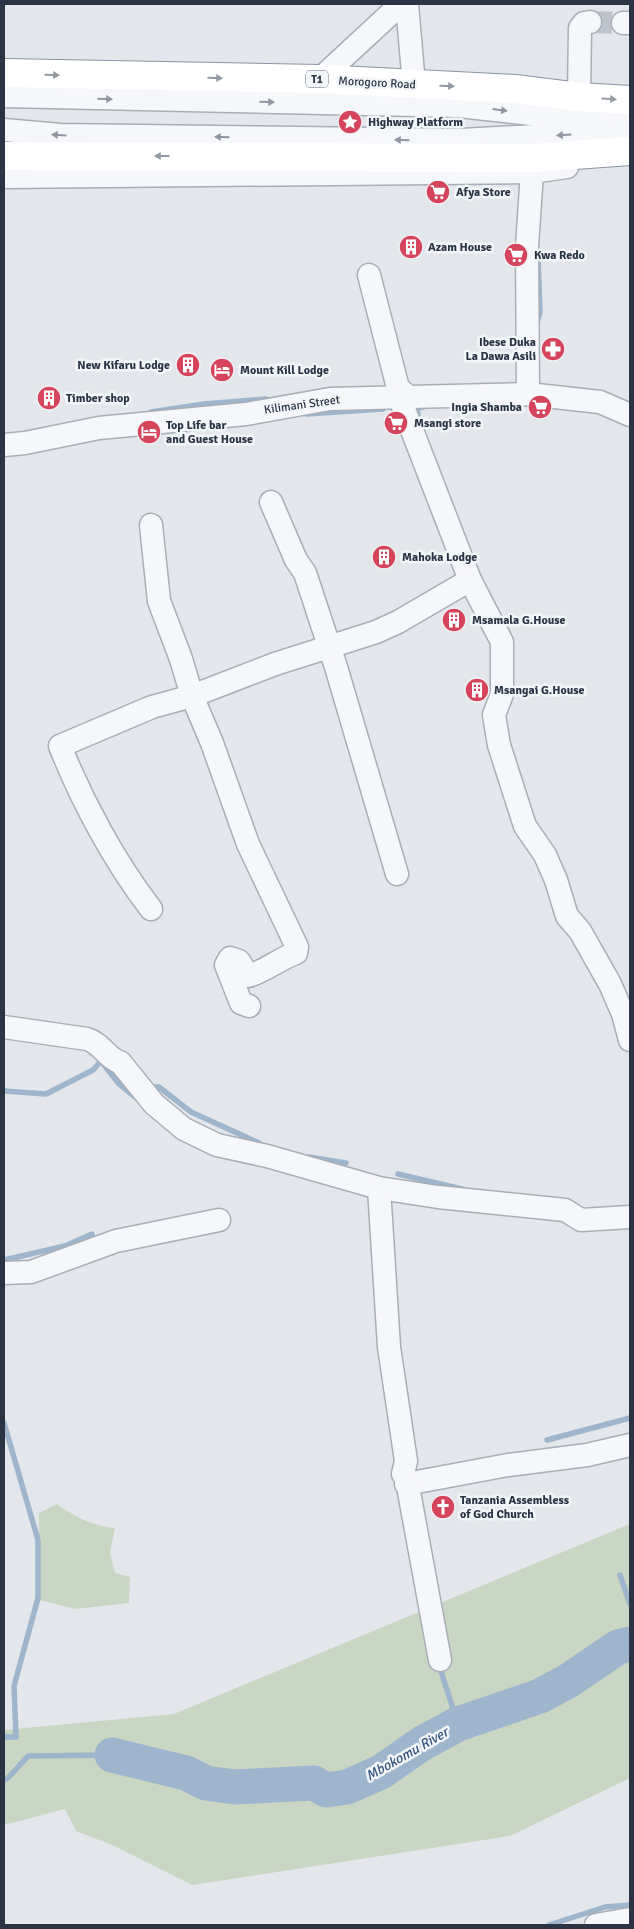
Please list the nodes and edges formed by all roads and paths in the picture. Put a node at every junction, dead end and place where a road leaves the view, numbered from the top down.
1 (401, 4) edge
2 (407, 4) edge
3 (590, 22) dead end
4 (4, 73) edge
5 (320, 79) junction
6 (414, 85) junction
7 (4, 96) edge
8 (579, 97) junction
9 (630, 100) edge
10 (630, 119) edge
11 (4, 130) edge
12 (630, 131) edge
13 (630, 151) edge
14 (4, 156) edge
15 (630, 159) edge
16 (532, 165) junction
17 (4, 177) edge
18 (369, 275) dead end
19 (528, 394) junction
20 (410, 398) junction
21 (630, 415) edge
22 (4, 444) edge
23 (271, 502) dead end
24 (150, 526) dead end
25 (470, 580) junction
26 (329, 648) junction
27 (192, 696) junction
28 (397, 874) dead end
29 (151, 909) dead end
30 (249, 1006) dead end
31 (627, 1013) edge
32 (4, 1027) edge
33 (630, 1040) edge
34 (379, 1188) junction
35 (630, 1217) edge
36 (219, 1220) dead end
37 (4, 1273) edge
38 (630, 1445) edge
39 (406, 1483) junction
40 (440, 1660) dead end
41 (630, 1919) edge
42 (596, 1925) edge

1 - 5 street
2 - 6 street
3 - 8 street
4 -> 5 highway, Morogoro Road / T1
5 - 6 highway, Morogoro Road / T1
6 -> 8 highway, Morogoro Road / T1
7 -> 10 street, Morogoro Road
8 -> 9 highway, Morogoro Road / T1
12 -> 11 street
13 - 16 highway
16 -> 14 highway
15 - 16 street
16 - 17 street
16 - 19 street
18 - 20 street
19 - 20 street, Kilimani Street
19 - 21 street, Kilimani Street
20 - 22 street, Kilimani Street
20 - 25 street
23 - 26 street
24 - 27 street
25 - 26 street
25 - 31 street
26 - 27 street
26 - 28 street
27 - 29 street
27 - 30 street
31 - 33 street
32 - 34 street
34 - 35 street
34 - 39 street
36 - 37 street
38 - 39 street
39 - 40 street
41 - 42 street

